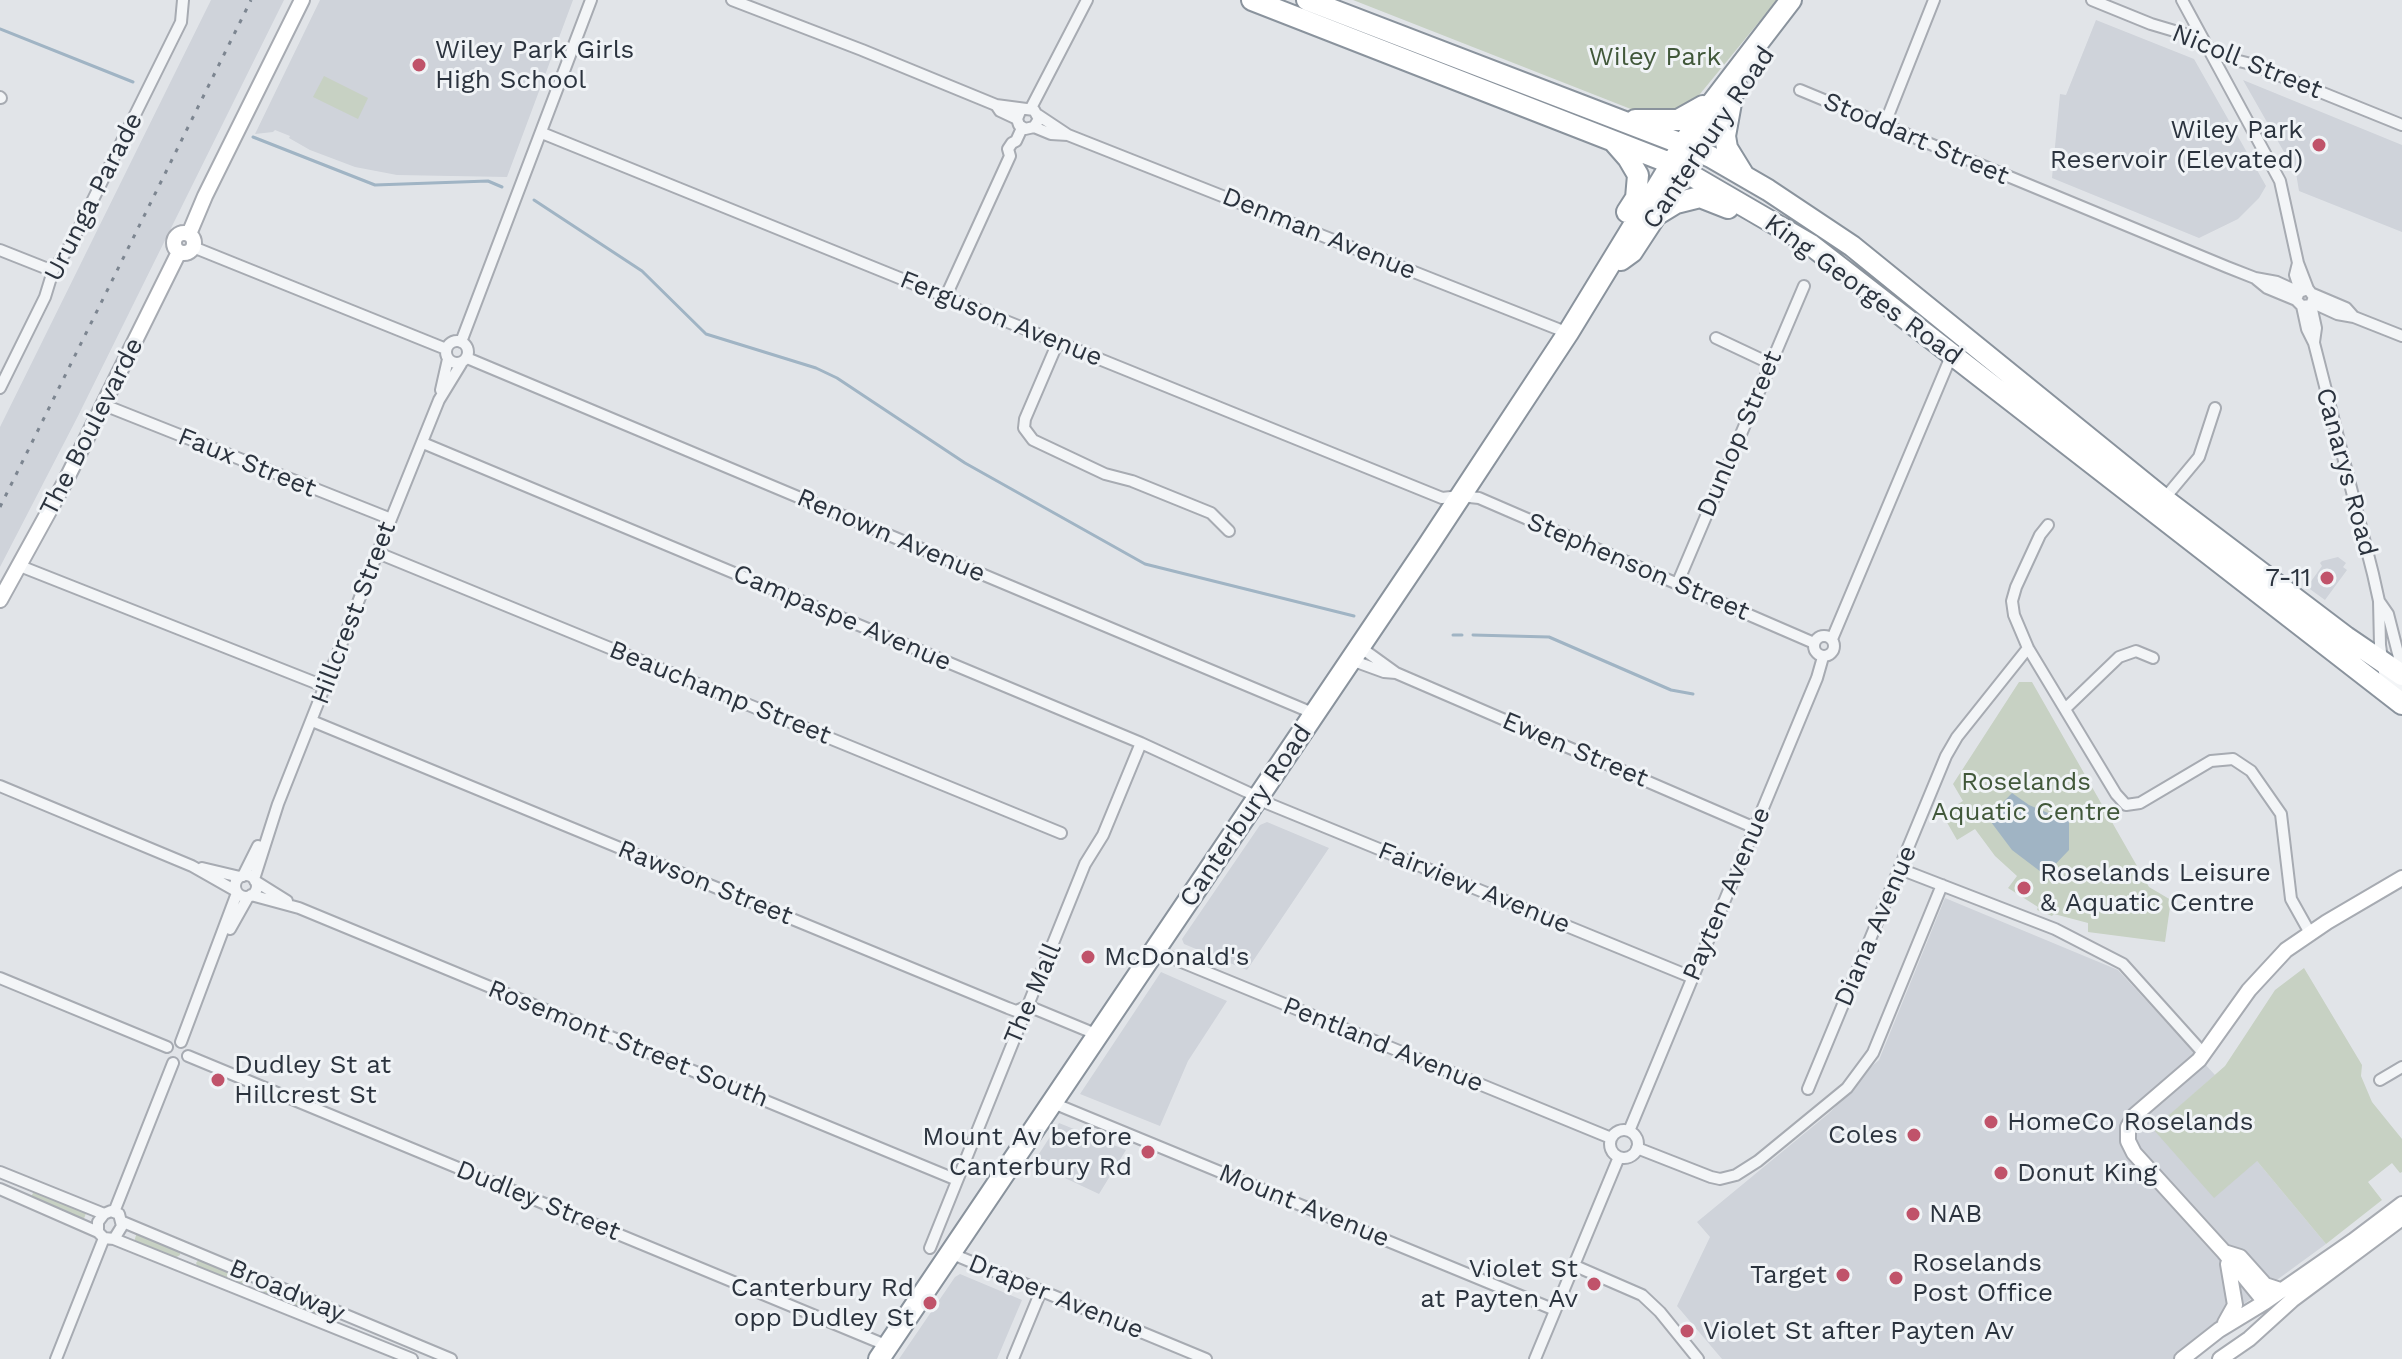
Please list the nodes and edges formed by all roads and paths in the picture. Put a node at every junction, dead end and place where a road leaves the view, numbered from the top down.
1 (302, 0) edge
2 (591, 0) edge
3 (732, 0) edge
4 (1087, 0) edge
5 (1252, 0) edge
6 (1307, 0) edge
7 (1791, 0) edge
8 (1804, 0) edge
9 (1934, 0) edge
10 (2092, 0) edge
11 (2182, 0) edge
12 (183, 2) edge
13 (2204, 44) junction
14 (1800, 90) dead end
15 (1731, 96) junction
16 (1710, 102) junction
17 (1026, 116) junction
18 (1620, 120) junction
19 (2402, 125) edge
20 (1884, 126) junction
21 (542, 133) junction
22 (1068, 135) junction
23 (1611, 140) junction
24 (1689, 147) junction
25 (1677, 167) junction
26 (1745, 177) junction
27 (1656, 216) junction
28 (1777, 225) junction
29 (187, 244) junction
30 (0, 250) edge
31 (2298, 263) junction
32 (1608, 269) junction
33 (53, 271) junction
34 (2255, 278) junction
35 (2277, 282) junction
36 (1804, 286) dead end
37 (946, 296) junction
38 (2305, 297) junction
39 (2337, 314) junction
40 (2354, 317) junction
41 (2315, 322) junction
42 (1568, 333) junction
43 (2402, 336) edge
44 (1716, 338) dead end
45 (461, 342) junction
46 (1058, 342) junction
47 (2314, 343) junction
48 (447, 354) junction
49 (1952, 354) junction
50 (464, 361) junction
51 (1769, 363) junction
52 (0, 388) edge
53 (439, 400) junction
54 (104, 405) junction
55 (2215, 408) dead end
56 (423, 443) junction
57 (1460, 496) junction
58 (2164, 499) junction
59 (391, 519) junction
60 (2048, 525) dead end
61 (1229, 531) dead end
62 (378, 553) junction
63 (20, 566) junction
64 (1678, 582) junction
65 (0, 600) edge
66 (2379, 601) junction
67 (2378, 617) junction
68 (2346, 637) junction
69 (1832, 639) junction
70 (1814, 643) junction
71 (2028, 648) junction
72 (1356, 653) junction
73 (1823, 657) junction
74 (2153, 658) dead end
75 (2382, 661) junction
76 (2402, 672) edge
77 (326, 687) junction
78 (2402, 691) edge
79 (2402, 704) edge
80 (2066, 708) junction
81 (1315, 714) junction
82 (312, 721) junction
83 (1141, 743) junction
84 (0, 786) edge
85 (1258, 798) junction
86 (1755, 828) junction
87 (1061, 833) dead end
88 (192, 866) junction
89 (1900, 869) junction
90 (248, 878) junction
91 (2402, 878) edge
92 (1942, 885) junction
93 (243, 894) junction
94 (299, 908) junction
95 (2310, 933) junction
96 (1155, 951) junction
97 (1691, 977) junction
98 (0, 978) edge
99 (1028, 1006) junction
100 (1098, 1035) junction
101 (181, 1042) junction
102 (167, 1047) junction
103 (2204, 1054) junction
104 (188, 1056) junction
105 (173, 1063) junction
106 (2402, 1067) edge
107 (2380, 1080) dead end
108 (1808, 1089) dead end
109 (1053, 1103) junction
110 (1629, 1131) junction
111 (1611, 1138) junction
112 (1637, 1148) junction
113 (1619, 1157) junction
114 (0, 1172) edge
115 (957, 1180) junction
116 (0, 1189) edge
117 (2402, 1204) edge
118 (109, 1213) junction
119 (2402, 1218) edge
120 (123, 1222) junction
121 (105, 1236) junction
122 (930, 1248) dead end
123 (2224, 1252) junction
124 (950, 1253) junction
125 (1573, 1265) junction
126 (2265, 1285) junction
127 (1041, 1291) junction
128 (2286, 1295) junction
129 (2265, 1302) junction
130 (1555, 1310) junction
131 (2219, 1330) junction
132 (884, 1352) edge
133 (2225, 1355) edge
134 (56, 1359) edge
135 (412, 1359) edge
136 (451, 1359) edge
137 (1013, 1359) edge
138 (1206, 1359) edge
139 (1535, 1359) edge
140 (1698, 1359) edge
141 (2182, 1359) edge

1 - 29 street, The Boulevarde
2 - 21 street
3 - 17 street, Denman Avenue
4 - 17 street
5 - 23 highway, King Georges Road
6 - 18 highway, King Georges Road
7 - 16 highway, Canterbury Road
8 - 15 highway, Canterbury Road
9 - 20 street
10 - 13 street, Nicoll Street
11 - 13 street, Canarys Road
12 - 33 street, Urunga Parade
13 - 19 street, Nicoll Street
13 - 31 street, Canarys Road
14 - 20 street, Stoddart Street
15 - 24 highway, Canterbury Road
15 - 26 highway
16 - 18 highway
16 - 24 highway, Canterbury Road
17 - 22 street, Denman Avenue
17 - 22 street, Denman Avenue
17 - 37 street
18 - 24 highway, King Georges Road
20 - 34 street, Stoddart Street
21 - 37 street, Ferguson Avenue
21 - 45 street
22 - 42 street, Denman Avenue
23 - 25 highway, King Georges Road
23 - 32 highway
24 - 25 highway, Canterbury Road
24 - 26 highway, King Georges Road
25 - 27 highway, Canterbury Road
25 - 28 highway, King Georges Road
25 - 32 highway, Canterbury Road
26 - 58 highway, King Georges Road
27 - 28 highway
27 - 32 highway, Canterbury Road
28 - 49 highway, King Georges Road
29 - 48 street
29 - 54 street, The Boulevarde
30 - 33 street
31 - 35 street
31 - 38 street, Canarys Road
32 - 42 highway, Canterbury Road
33 - 52 street, Urunga Parade
34 - 35 street, Stoddart Street
34 - 38 street, Stoddart Street
35 - 38 street, Stoddart Street
36 - 51 street, Dunlop Street
37 - 46 street, Ferguson Avenue
38 - 39 street, Stoddart Street
38 - 40 street, Stoddart Street
38 - 41 street, Canarys Road
38 - 47 street, Canarys Road
39 - 40 street, Stoddart Street
39 - 41 street, Stoddart Street
40 - 43 street, Stoddart Street
41 - 47 street, Canarys Road
42 - 57 highway, Canterbury Road
44 - 51 street
45 - 48 street
45 - 50 street
46 - 57 street, Ferguson Avenue
46 - 61 street
47 - 66 street, Canarys Road
48 - 50 street
48 - 53 street, Hillcrest Street
49 - 69 street
49 - 79 highway, King Georges Road
50 - 53 street, Hillcrest Street
50 - 81 street, Renown Avenue
51 - 64 street, Dunlop Street
53 - 56 street, Hillcrest Street
54 - 59 street, Faux Street
54 - 63 street, The Boulevarde
55 - 58 street
56 - 59 street, Hillcrest Street
56 - 83 street, Campaspe Avenue
57 - 64 street, Stephenson Street
57 - 72 highway, Canterbury Road
58 - 68 highway, King Georges Road
59 - 62 street, Hillcrest Street
60 - 71 street
62 - 77 street, Hillcrest Street
62 - 87 street, Beauchamp Street
63 - 65 street, The Boulevarde
63 - 77 street
64 - 70 street, Stephenson Street
66 - 67 street, Canarys Road
66 - 76 street, Canarys Road
67 - 68 street
67 - 75 street, Canarys Road
68 - 75 highway, King Georges Road
69 - 70 street
69 - 73 street
70 - 73 street
71 - 80 street
71 - 89 street, Diana Avenue
72 - 81 highway, Canterbury Road
72 - 86 street, Ewen Street
73 - 86 street, Payten Avenue
74 - 80 street
75 - 76 highway, King Georges Road
75 - 78 street, Canarys Road
77 - 82 street, Hillcrest Street
80 - 95 street
81 - 85 highway, Canterbury Road
82 - 90 street, Hillcrest Street
82 - 99 street, Rawson Street
83 - 85 street, Campaspe Avenue
83 - 99 street, The Mall
84 - 88 street, Rosemont Street South
85 - 96 highway, Canterbury Road
85 - 97 street, Fairview Avenue
86 - 97 street, Payten Avenue
88 - 90 street, Rosemont Street South
88 - 93 street, Rosemont Street South
89 - 92 street
89 - 108 street, Diana Avenue
90 - 93 street
90 - 93 street
90 - 94 street, Rosemont Street South
91 - 95 street
92 - 103 street
92 - 112 street
93 - 94 street, Rosemont Street South
93 - 101 street
94 - 115 street, Rosemont Street South
95 - 103 street
96 - 100 highway, Canterbury Road
96 - 111 street, Pentland Avenue
97 - 110 street, Payten Avenue
98 - 102 street
99 - 100 street, Rawson Street
99 - 115 street, The Mall
100 - 109 highway, Canterbury Road
101 - 102 street
101 - 104 street
102 - 105 street
103 - 123 street
104 - 105 street
104 - 132 street, Dudley Street
105 - 118 street
106 - 107 street
109 - 124 highway, Canterbury Road
109 - 130 street, Mount Avenue
110 - 111 street
110 - 112 street
111 - 113 street
112 - 113 street
113 - 125 street
114 - 118 street
115 - 122 street, The Mall
116 - 121 street, Broadway
117 - 128 street
118 - 120 street
118 - 121 street
119 - 128 street
120 - 121 street
120 - 136 street, Broadway
121 - 134 street
121 - 135 street, Broadway
123 - 126 street
123 - 129 street
123 - 131 street
124 - 127 street, Draper Avenue
124 - 132 highway, Canterbury Road
125 - 130 street
125 - 140 street
126 - 128 street
126 - 129 street
127 - 137 street
127 - 138 street, Draper Avenue
128 - 129 street
128 - 133 street
129 - 131 street
129 - 133 street
130 - 139 street
131 - 141 street

